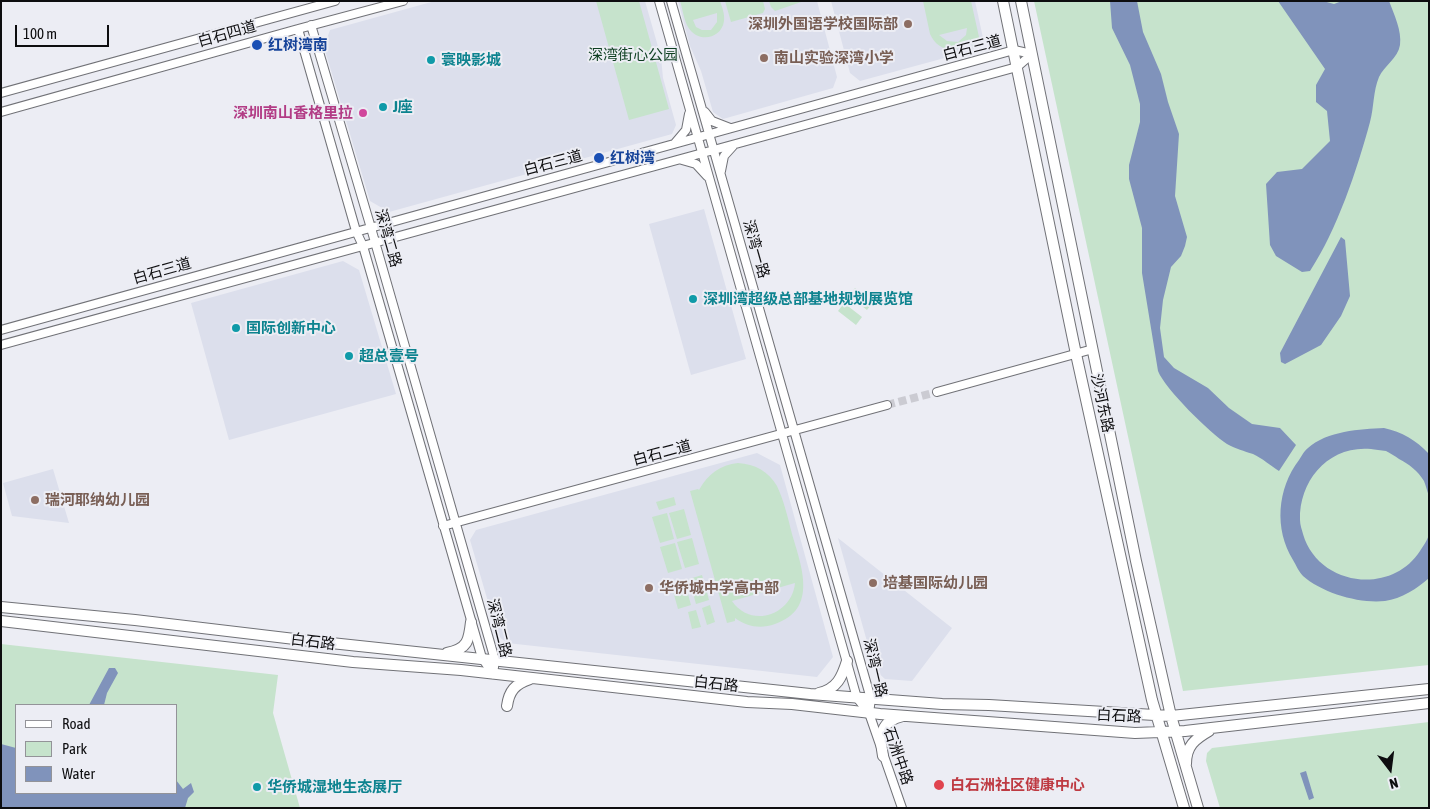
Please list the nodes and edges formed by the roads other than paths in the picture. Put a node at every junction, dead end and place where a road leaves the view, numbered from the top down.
1 (335, 1) edge
2 (403, 1) edge
3 (659, 1) edge
4 (671, 1) edge
5 (1004, 1) edge
6 (1021, 1) edge
7 (311, 26) junction
8 (298, 29) junction
9 (1014, 50) junction
10 (1032, 54) junction
11 (1017, 67) junction
12 (1, 93) edge
13 (689, 107) junction
14 (701, 107) junction
15 (1, 112) edge
16 (732, 128) junction
17 (709, 134) junction
18 (698, 138) junction
19 (674, 144) junction
20 (737, 144) junction
21 (714, 150) junction
22 (702, 153) junction
23 (680, 160) junction
24 (721, 176) junction
25 (710, 180) junction
26 (371, 228) junction
27 (356, 231) junction
28 (376, 243) junction
29 (363, 246) junction
30 (1, 330) edge
31 (1, 346) edge
32 (1093, 349) junction
33 (1076, 354) junction
34 (937, 392) tunnel mouth
35 (887, 405) tunnel mouth
36 (794, 431) junction
37 (782, 434) junction
38 (456, 523) junction
39 (444, 526) junction
40 (1, 607) edge
41 (1, 621) edge
42 (471, 622) junction
43 (440, 654) junction
44 (482, 658) junction
45 (495, 660) junction
46 (847, 661) junction
47 (493, 674) junction
48 (532, 678) junction
49 (1429, 688) edge
50 (810, 694) junction
51 (857, 698) junction
52 (871, 699) junction
53 (1429, 703) edge
54 (507, 706) dead end
55 (869, 713) junction
56 (909, 716) junction
57 (1156, 716) junction
58 (1171, 716) junction
59 (1219, 728) junction
60 (1160, 732) junction
61 (1175, 732) junction
62 (883, 756) junction
63 (1187, 772) junction
64 (902, 808) edge
65 (1184, 808) edge
66 (1198, 808) edge

1 - 12 street, 白石四道
2 - 7 street, 白石四道
3 - 13 street, 深湾一路
4 - 14 street, 深湾一路
5 - 9 main road, 沙河东路
6 - 10 main road, 沙河东路
7 - 8 street, 白石四道
7 - 26 street, 深湾二路
8 - 15 street, 白石四道
8 - 27 street, 深湾二路
9 - 10 street, 白石三道
9 - 11 main road, 沙河东路
9 - 16 street, 白石三道
10 - 11 street, 白石三道
10 - 32 main road, 沙河东路
11 - 20 street, 白石三道
11 - 33 main road, 沙河东路
13 - 18 street, 深湾一路
13 - 19 street
14 - 16 street
14 - 17 street, 深湾一路
16 - 17 street, 白石三道
17 - 18 street, 白石三道
17 - 21 street, 深湾一路
18 - 19 street, 白石三道
18 - 22 street, 深湾一路
19 - 26 street, 白石三道
20 - 21 street, 白石三道
20 - 24 street
21 - 22 street, 白石三道
21 - 24 street, 深湾一路
22 - 23 street, 白石三道
22 - 25 street, 深湾一路
23 - 25 street
23 - 28 street, 白石三道
24 - 36 street, 深湾一路
25 - 37 street, 深湾一路
26 - 27 street, 白石三道
26 - 28 street, 深湾二路
27 - 29 street, 深湾二路
27 - 30 street, 白石三道
28 - 29 street, 白石三道
28 - 38 street, 深湾二路
29 - 31 street, 白石三道
29 - 39 street, 深湾二路
32 - 33 street
32 - 58 main road, 沙河东路
33 - 34 street
33 - 57 main road, 沙河东路
35 - 36 street, 白石二道
36 - 37 street, 白石二道
36 - 52 street, 深湾一路
37 - 38 street, 白石二道
37 - 46 street, 深湾一路
38 - 39 street, 白石二道
38 - 45 street, 深湾二路
39 - 42 street, 深湾二路
40 - 43 main road, 白石路
41 - 47 main road, 白石路
42 - 43 main road
42 - 44 street, 深湾二路
43 - 44 main road, 白石路
44 - 45 main road, 白石路
44 - 47 street, 深湾二路
45 - 47 street, 深湾二路
45 - 50 main road, 白石路
46 - 50 main road
46 - 51 street, 深湾一路
47 - 48 main road, 白石路
48 - 54 main road
48 - 55 main road, 白石路
49 - 58 main road, 白石路
50 - 51 main road, 白石路
51 - 52 main road, 白石路
51 - 55 street, 深湾一路
52 - 55 street, 深湾一路
52 - 57 main road, 白石路
53 - 59 main road, 白石路
55 - 56 main road, 白石路
55 - 62 street, 石洲中路
56 - 60 main road, 白石路
56 - 62 main road
57 - 58 main road, 白石路
57 - 60 main road, 沙河东路
58 - 61 main road, 沙河东路
59 - 61 main road, 白石路
59 - 63 main road
60 - 61 main road, 白石路
60 - 65 main road, 沙河东路
61 - 63 main road, 沙河东路
62 - 64 street, 石洲中路
63 - 66 main road, 沙河东路

